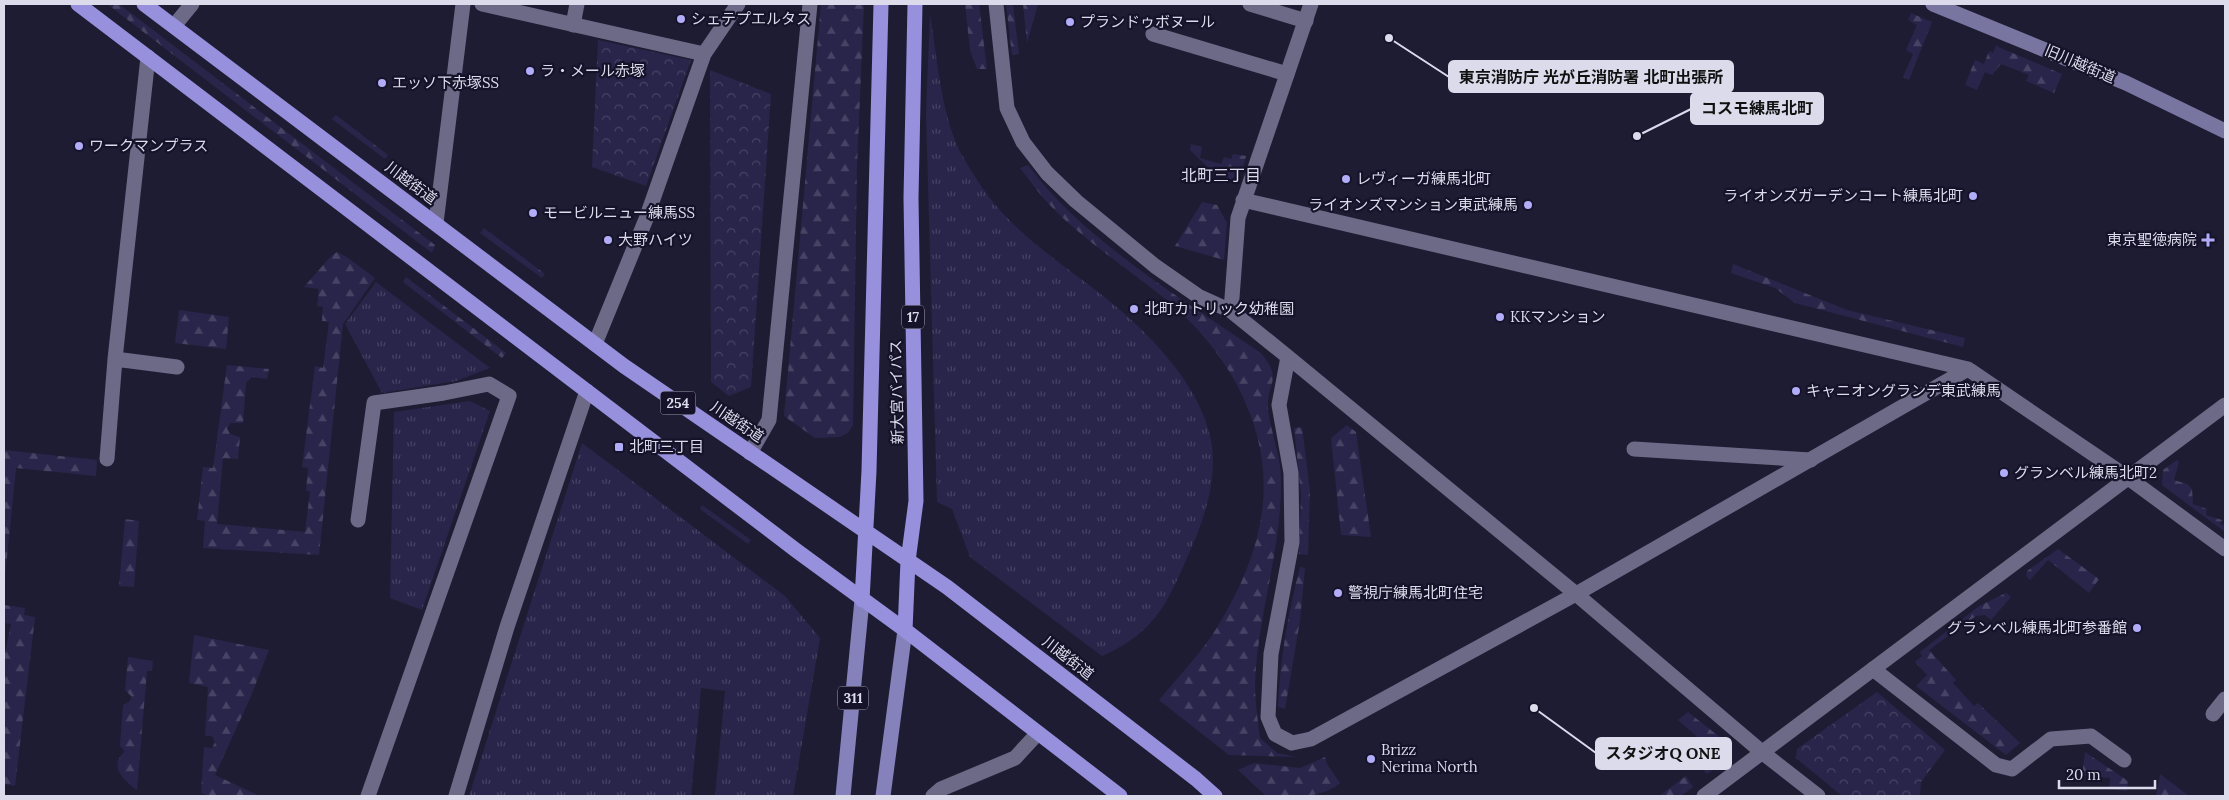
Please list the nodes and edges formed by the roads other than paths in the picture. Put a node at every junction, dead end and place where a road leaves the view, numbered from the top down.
1 (78, 4) edge
2 (144, 4) edge
3 (192, 4) edge
4 (463, 4) edge
5 (482, 4) edge
6 (577, 4) edge
7 (738, 4) edge
8 (810, 4) edge
9 (880, 4) edge
10 (915, 4) edge
11 (996, 4) edge
12 (1250, 4) edge
13 (1311, 4) edge
14 (1933, 4) edge
15 (1306, 21) junction
16 (573, 25) junction
17 (174, 26) junction
18 (1153, 34) dead end
19 (704, 54) junction
20 (148, 57) junction
21 (1287, 74) junction
22 (2225, 131) edge
23 (1243, 200) junction
24 (436, 223) junction
25 (1231, 311) junction
26 (595, 344) junction
27 (1288, 357) junction
28 (115, 359) junction
29 (177, 367) dead end
30 (1968, 369) junction
31 (587, 391) junction
32 (2225, 405) edge
33 (1634, 449) dead end
34 (750, 453) junction
35 (107, 459) dead end
36 (1811, 460) junction
37 (2127, 477) junction
38 (358, 520) dead end
39 (864, 531) junction
40 (2225, 549) edge
41 (908, 561) junction
42 (1576, 594) junction
43 (862, 600) junction
44 (905, 630) junction
45 (1874, 669) junction
46 (2225, 699) edge
47 (2213, 714) dead end
48 (1038, 733) junction
49 (1763, 753) junction
50 (2124, 760) dead end
51 (368, 796) edge
52 (456, 796) edge
53 (843, 796) edge
54 (883, 796) edge
55 (933, 796) edge
56 (1120, 796) edge
57 (1215, 796) edge
58 (1704, 796) edge
59 (1818, 796) edge

1 - 20 highway
2 - 17 highway, 川越街道 / 254
3 - 17 street
4 - 24 street
5 - 16 street
6 - 16 street
7 - 19 street
8 - 34 street
9 - 39 highway, 新大宮バイパス
10 - 41 highway, 新大宮バイパス / 17
11 - 25 street
12 - 15 street
13 - 15 street
14 - 22 street, 旧川越街道
15 - 21 street
16 - 19 street
17 - 24 highway, 川越街道 / 254
18 - 21 street
19 - 26 street
20 - 28 street
20 - 31 highway
21 - 23 street
23 - 25 street
23 - 30 street
24 - 26 highway, 川越街道 / 254
25 - 27 street
26 - 34 highway, 川越街道 / 254
27 - 42 street
27 - 42 street
28 - 29 street
28 - 35 street
30 - 36 street
30 - 37 street
31 - 43 highway
31 - 52 street
32 - 37 street
33 - 36 street
34 - 39 highway, 川越街道 / 254
36 - 42 street
37 - 40 street
37 - 45 street
38 - 51 street
39 - 41 highway, 川越街道 / 254
39 - 43 highway, 新大宮バイパス
41 - 44 highway, 新大宮バイパス / 17
41 - 57 highway, 川越街道 / 254
42 - 49 street
43 - 44 highway
43 - 53 main road, 311
44 - 48 highway
44 - 54 main road
45 - 49 street
45 - 50 street
46 - 47 street
48 - 55 street
48 - 56 highway
49 - 58 street
49 - 59 street

